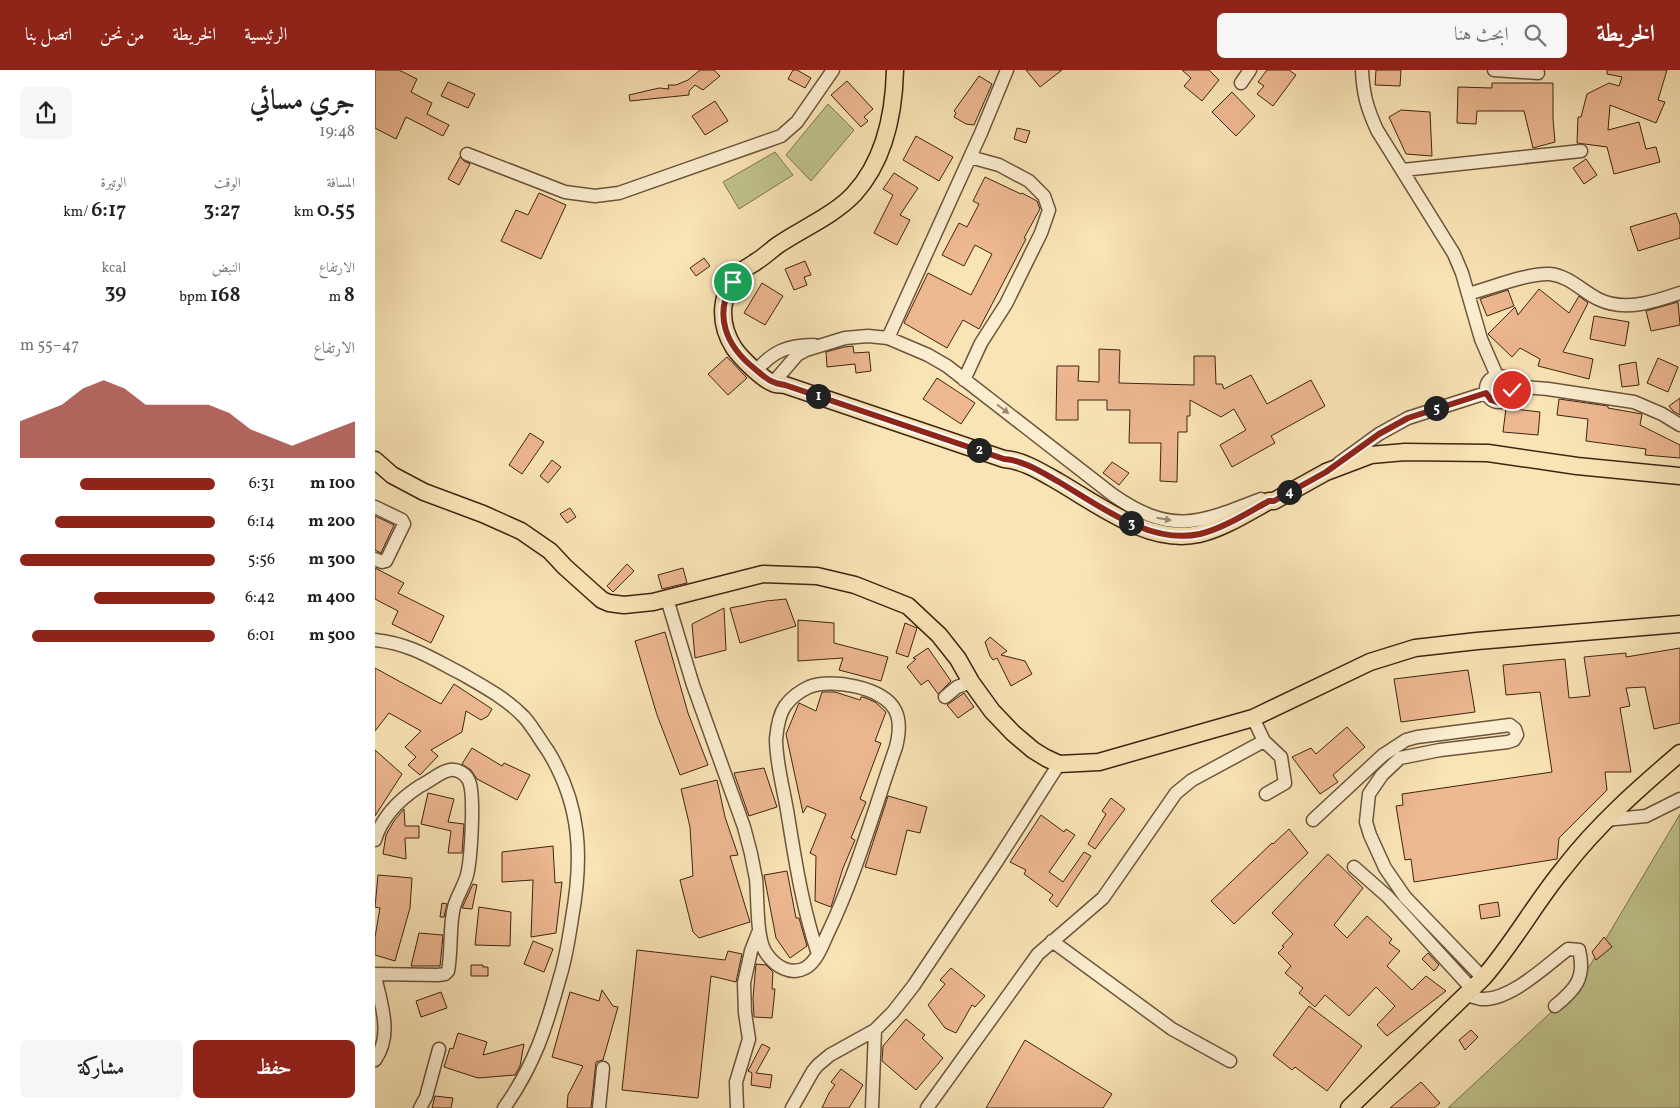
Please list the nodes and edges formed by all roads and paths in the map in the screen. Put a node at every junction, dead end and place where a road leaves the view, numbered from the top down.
1 (833, 70) edge
2 (895, 70) edge
3 (1007, 70) edge
4 (1250, 70) edge
5 (1362, 70) edge
6 (1494, 70) edge
7 (1537, 73) dead end
8 (1241, 83) dead end
9 (1581, 151) dead end
10 (467, 154) dead end
11 (971, 157) junction
12 (1403, 170) junction
13 (1680, 293) edge
14 (1468, 294) junction
15 (888, 338) junction
16 (821, 346) junction
17 (760, 366) junction
18 (1497, 376) junction
19 (964, 380) junction
20 (779, 381) junction
21 (1512, 386) junction
22 (1486, 393) junction
23 (1680, 424) edge
24 (375, 460) edge
25 (1326, 472) junction
26 (1680, 476) edge
27 (1277, 499) junction
28 (375, 507) edge
29 (375, 559) edge
30 (667, 599) junction
31 (1680, 624) edge
32 (375, 640) edge
33 (971, 682) junction
34 (945, 697) dead end
35 (1253, 718) junction
36 (1264, 741) junction
37 (1396, 753) junction
38 (1680, 753) edge
39 (1059, 764) junction
40 (1266, 794) dead end
41 (1680, 798) edge
42 (1313, 820) dead end
43 (1605, 820) junction
44 (375, 840) edge
45 (1354, 867) dead end
46 (759, 930) junction
47 (1052, 941) junction
48 (818, 954) junction
49 (375, 975) edge
50 (1474, 987) junction
51 (1555, 1006) dead end
52 (875, 1030) junction
53 (439, 1049) dead end
54 (375, 1060) edge
55 (1230, 1061) dead end
56 (603, 1068) dead end
57 (603, 1107) edge
58 (420, 1108) edge
59 (504, 1108) edge
60 (737, 1108) edge
61 (792, 1108) edge
62 (872, 1108) edge
63 (927, 1108) edge
64 (1349, 1108) edge

1 - 10 street
2 - 17 main road
3 - 11 street
4 - 8 street
5 - 12 street
6 - 7 street
9 - 12 street
11 - 15 street
11 - 19 street
12 - 14 street
13 - 14 street
14 - 18 street
15 - 16 street
15 - 19 street
16 - 17 street
16 - 20 street
17 - 20 main road
18 - 21 street
18 - 22 street
19 -> 27 street
20 - 27 main road
21 - 22 street
21 - 23 street
22 - 25 street
24 - 30 main road
25 - 26 main road
25 - 27 main road
28 - 29 street
30 - 33 main road
30 - 46 street
31 - 35 main road
32 - 59 street
33 - 34 street
33 - 39 main road
35 - 36 street
35 - 39 main road
36 - 40 street
36 - 47 street
37 - 37 street
37 - 42 street
37 - 50 street
38 - 43 main road
39 - 52 street
41 - 43 street
43 - 50 main road
44 - 49 street
45 - 50 street
46 - 48 street
46 - 60 street
47 - 55 street
47 - 63 street
48 - 48 street
49 - 54 street
50 - 51 street
50 - 64 main road
52 - 61 street
52 - 62 street
53 - 58 street
56 - 57 street

